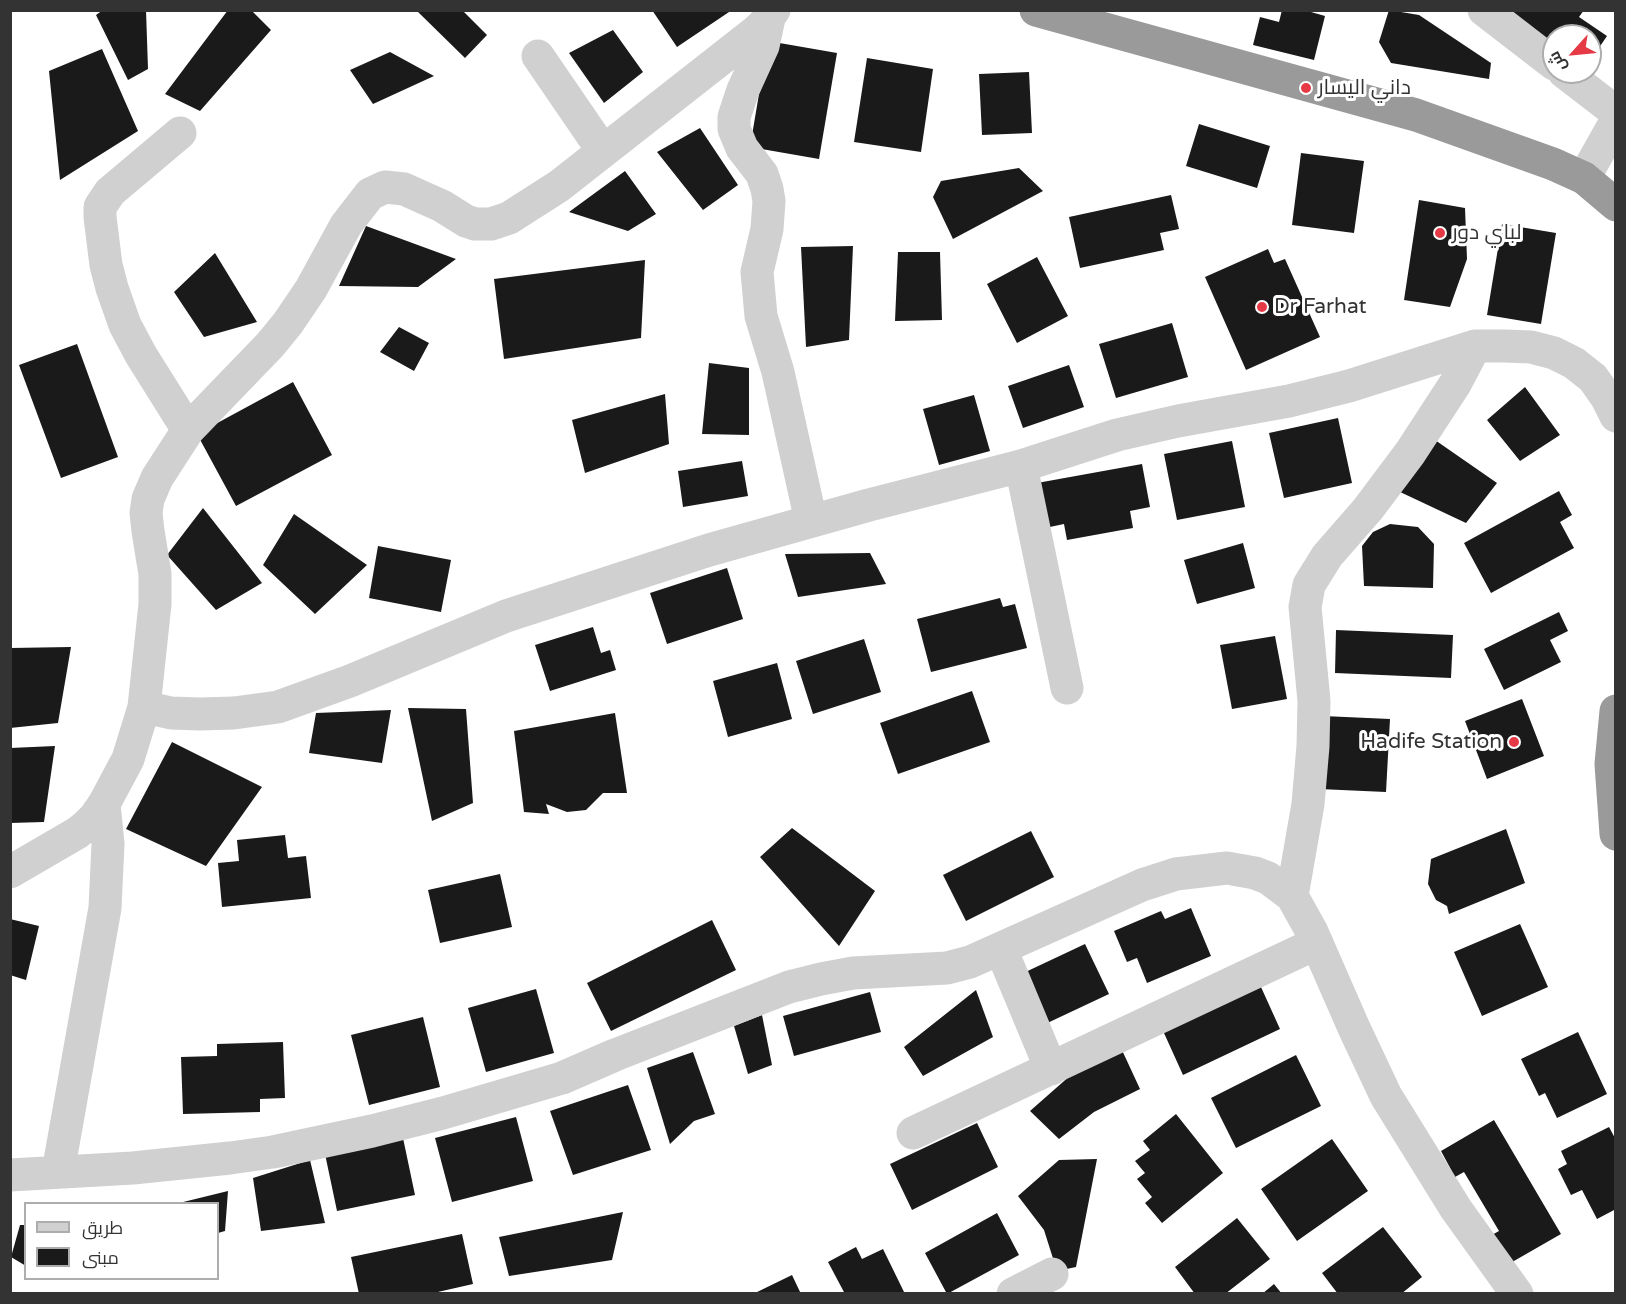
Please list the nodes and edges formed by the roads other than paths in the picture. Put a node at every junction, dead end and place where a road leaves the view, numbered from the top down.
1 (1036, 10) edge
2 (1484, 10) edge
3 (772, 13) edge
4 (1542, 55) edge
5 (538, 56) dead end
6 (1580, 84) edge
7 (1616, 112) edge
8 (1616, 121) edge
9 (180, 133) dead end
10 (603, 151) junction
11 (1584, 178) junction
12 (1616, 206) edge
13 (1475, 346) junction
14 (1616, 416) edge
15 (188, 430) junction
16 (1021, 466) junction
17 (811, 521) junction
18 (1067, 688) dead end
19 (144, 707) junction
20 (1616, 711) edge
21 (104, 804) junction
22 (1616, 834) edge
23 (10, 872) edge
24 (1292, 896) junction
25 (1317, 943) junction
26 (1001, 949) junction
27 (1051, 1069) junction
28 (913, 1133) dead end
29 (58, 1172) junction
30 (10, 1175) edge
31 (1052, 1274) dead end
32 (1013, 1293) edge
33 (1517, 1293) edge

1 - 11 highway
2 - 4 street
3 - 10 street
3 - 17 street
5 - 10 street
6 - 7 street
8 - 11 street
9 - 15 street
10 - 15 street
11 - 12 highway
13 - 14 street
13 - 16 street
13 - 24 street
15 - 19 street
16 - 17 street
16 - 18 street
17 - 19 street
19 - 21 street
20 - 22 highway
21 - 23 street
21 - 29 street
24 - 25 street
24 - 26 street
25 - 27 street
25 - 33 street
26 - 27 street
26 - 29 street
27 - 28 street
29 - 30 street
31 - 32 street

